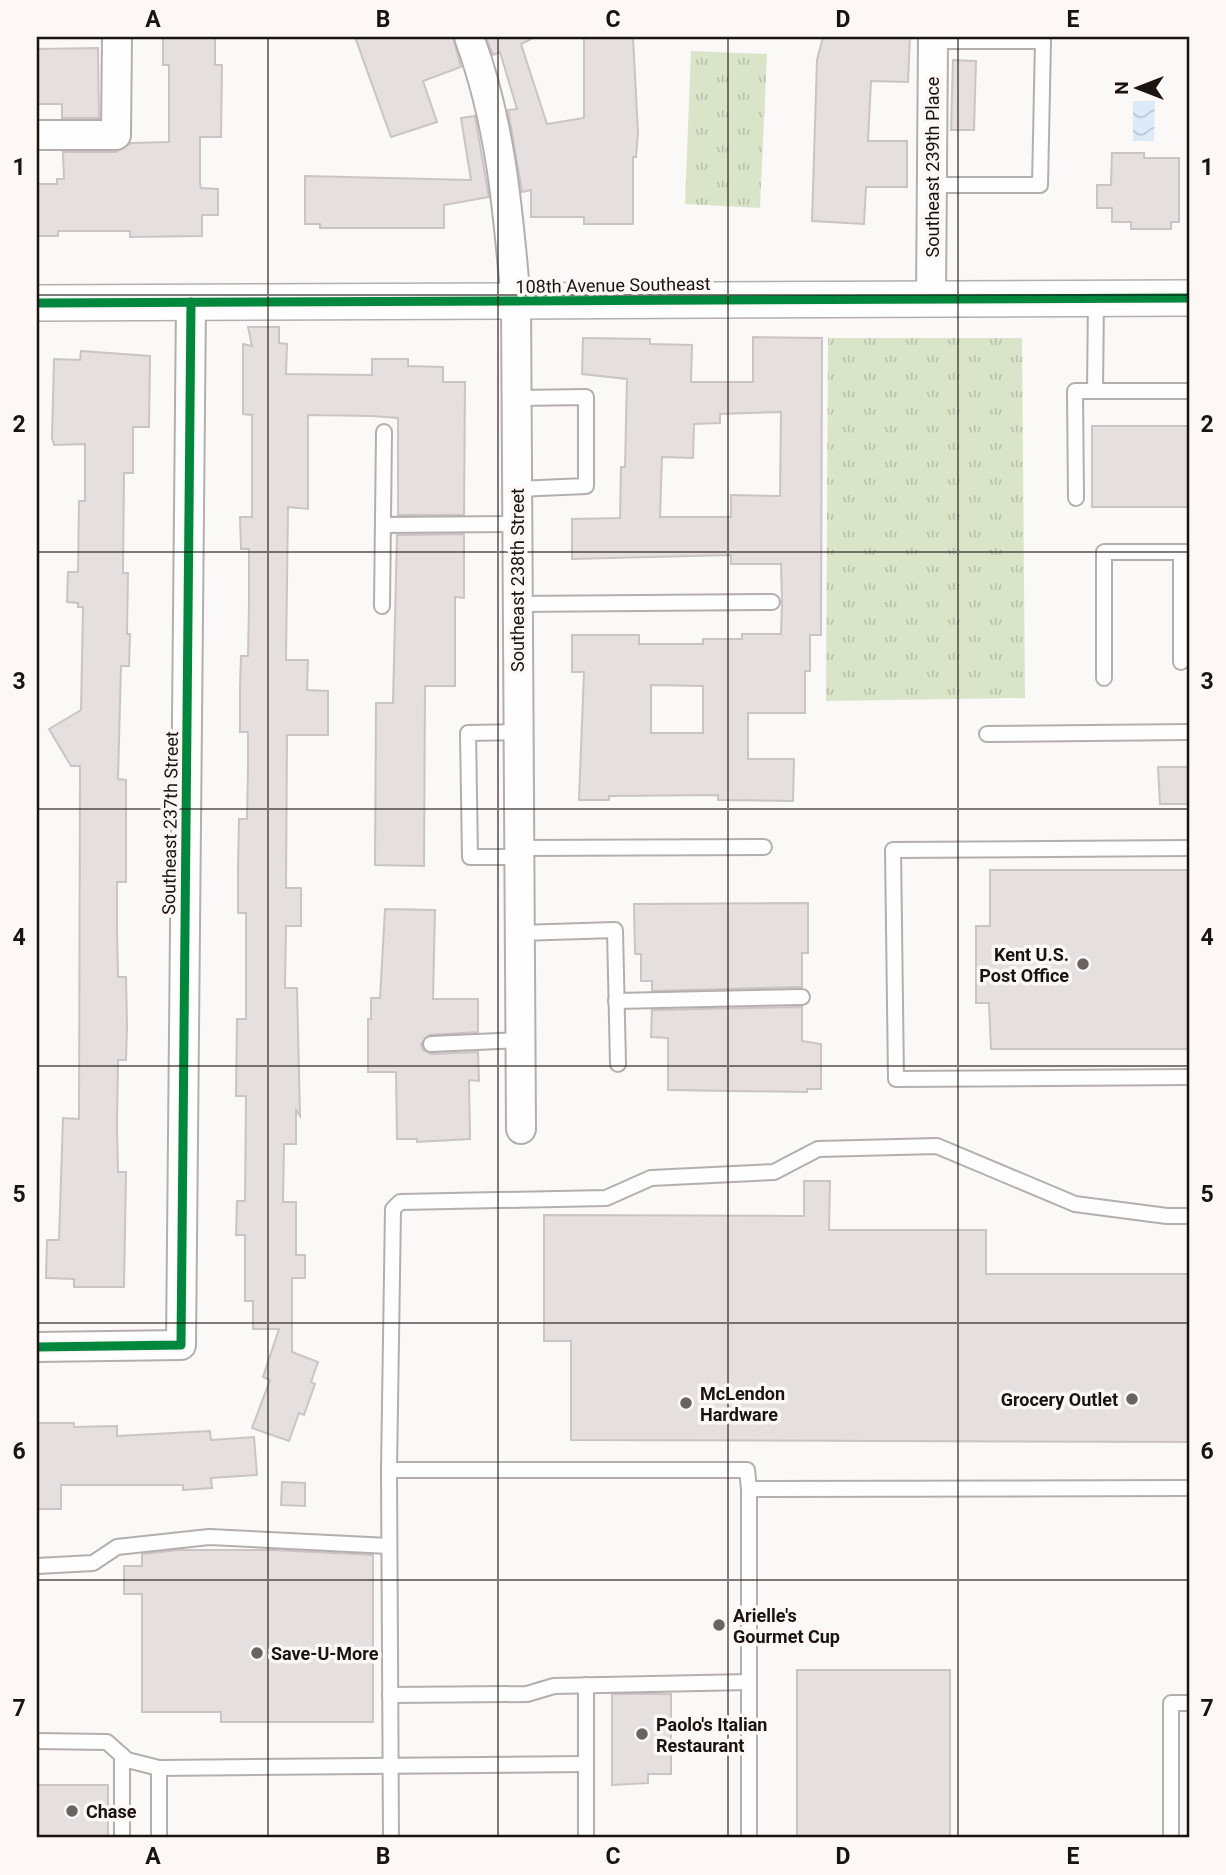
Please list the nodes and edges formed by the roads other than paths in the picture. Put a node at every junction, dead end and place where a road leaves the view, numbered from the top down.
1 (117, 37) edge
2 (469, 37) edge
3 (932, 39) edge
4 (37, 135) edge
5 (932, 185) junction
6 (931, 298) junction
7 (1096, 298) junction
8 (1189, 298) edge
9 (191, 302) junction
10 (516, 302) junction
11 (37, 303) edge
12 (1095, 391) junction
13 (1189, 391) edge
14 (516, 398) junction
15 (384, 432) dead end
16 (517, 489) junction
17 (1076, 498) dead end
18 (517, 524) junction
19 (383, 525) junction
20 (1185, 552) edge
21 (772, 602) dead end
22 (517, 604) junction
23 (382, 607) dead end
24 (1181, 663) dead end
25 (1104, 678) dead end
26 (518, 732) junction
27 (1189, 732) edge
28 (987, 734) dead end
29 (764, 847) dead end
30 (1189, 848) edge
31 (519, 852) junction
32 (519, 933) junction
33 (802, 997) dead end
34 (616, 1001) junction
35 (520, 1040) junction
36 (431, 1044) dead end
37 (618, 1064) dead end
38 (1189, 1077) edge
39 (520, 1129) dead end
40 (1189, 1216) edge
41 (37, 1347) edge
42 (389, 1470) junction
43 (1189, 1488) edge
44 (749, 1489) junction
45 (390, 1546) junction
46 (37, 1566) edge
47 (749, 1682) junction
48 (586, 1685) junction
49 (390, 1695) junction
50 (1189, 1703) edge
51 (37, 1741) edge
52 (122, 1755) junction
53 (586, 1764) junction
54 (390, 1766) junction
55 (159, 1768) junction
56 (122, 1838) edge
57 (159, 1838) edge
58 (391, 1838) edge
59 (586, 1838) edge
60 (749, 1838) edge
61 (1171, 1838) edge

1 - 4 street
2 - 10 street, Southeast 238th Street
3 - 5 street, Southeast 239th Place
3 - 5 lane
5 - 6 street, Southeast 239th Place
6 - 7 street, 108th Avenue Southeast
6 - 10 street, 108th Avenue Southeast
7 - 8 street, 108th Avenue Southeast
7 - 12 lane
9 - 10 street, 108th Avenue Southeast
9 - 11 street, 108th Avenue Southeast
9 - 41 street, Southeast 237th Street
10 - 14 street, Southeast 238th Street
12 - 13 lane
12 - 17 lane
14 - 16 street, Southeast 238th Street
14 - 16 lane
15 - 19 lane
16 - 18 street, Southeast 238th Street
18 - 19 lane
18 - 22 street, Southeast 238th Street
19 - 23 lane
20 - 24 lane
20 - 25 lane
21 - 22 lane
22 - 26 street, Southeast 238th Street
26 - 31 street, Southeast 238th Street
26 - 31 lane
27 - 28 lane
29 - 31 lane
30 - 38 lane
31 - 32 street, Southeast 238th Street
32 - 34 lane
32 - 35 street, Southeast 238th Street
33 - 34 lane
34 - 37 lane
35 - 36 lane
35 - 39 street, Southeast 238th Street
40 - 42 lane
42 - 44 lane
42 - 45 lane
43 - 44 lane
44 - 47 lane
45 - 46 lane
45 - 49 lane
47 - 48 lane
47 - 60 lane
48 - 49 lane
48 - 53 lane
49 - 54 lane
50 - 61 lane
51 - 52 lane
52 - 55 lane
52 - 56 lane
53 - 54 lane
53 - 59 lane
54 - 55 lane
54 - 58 lane
55 - 57 lane

